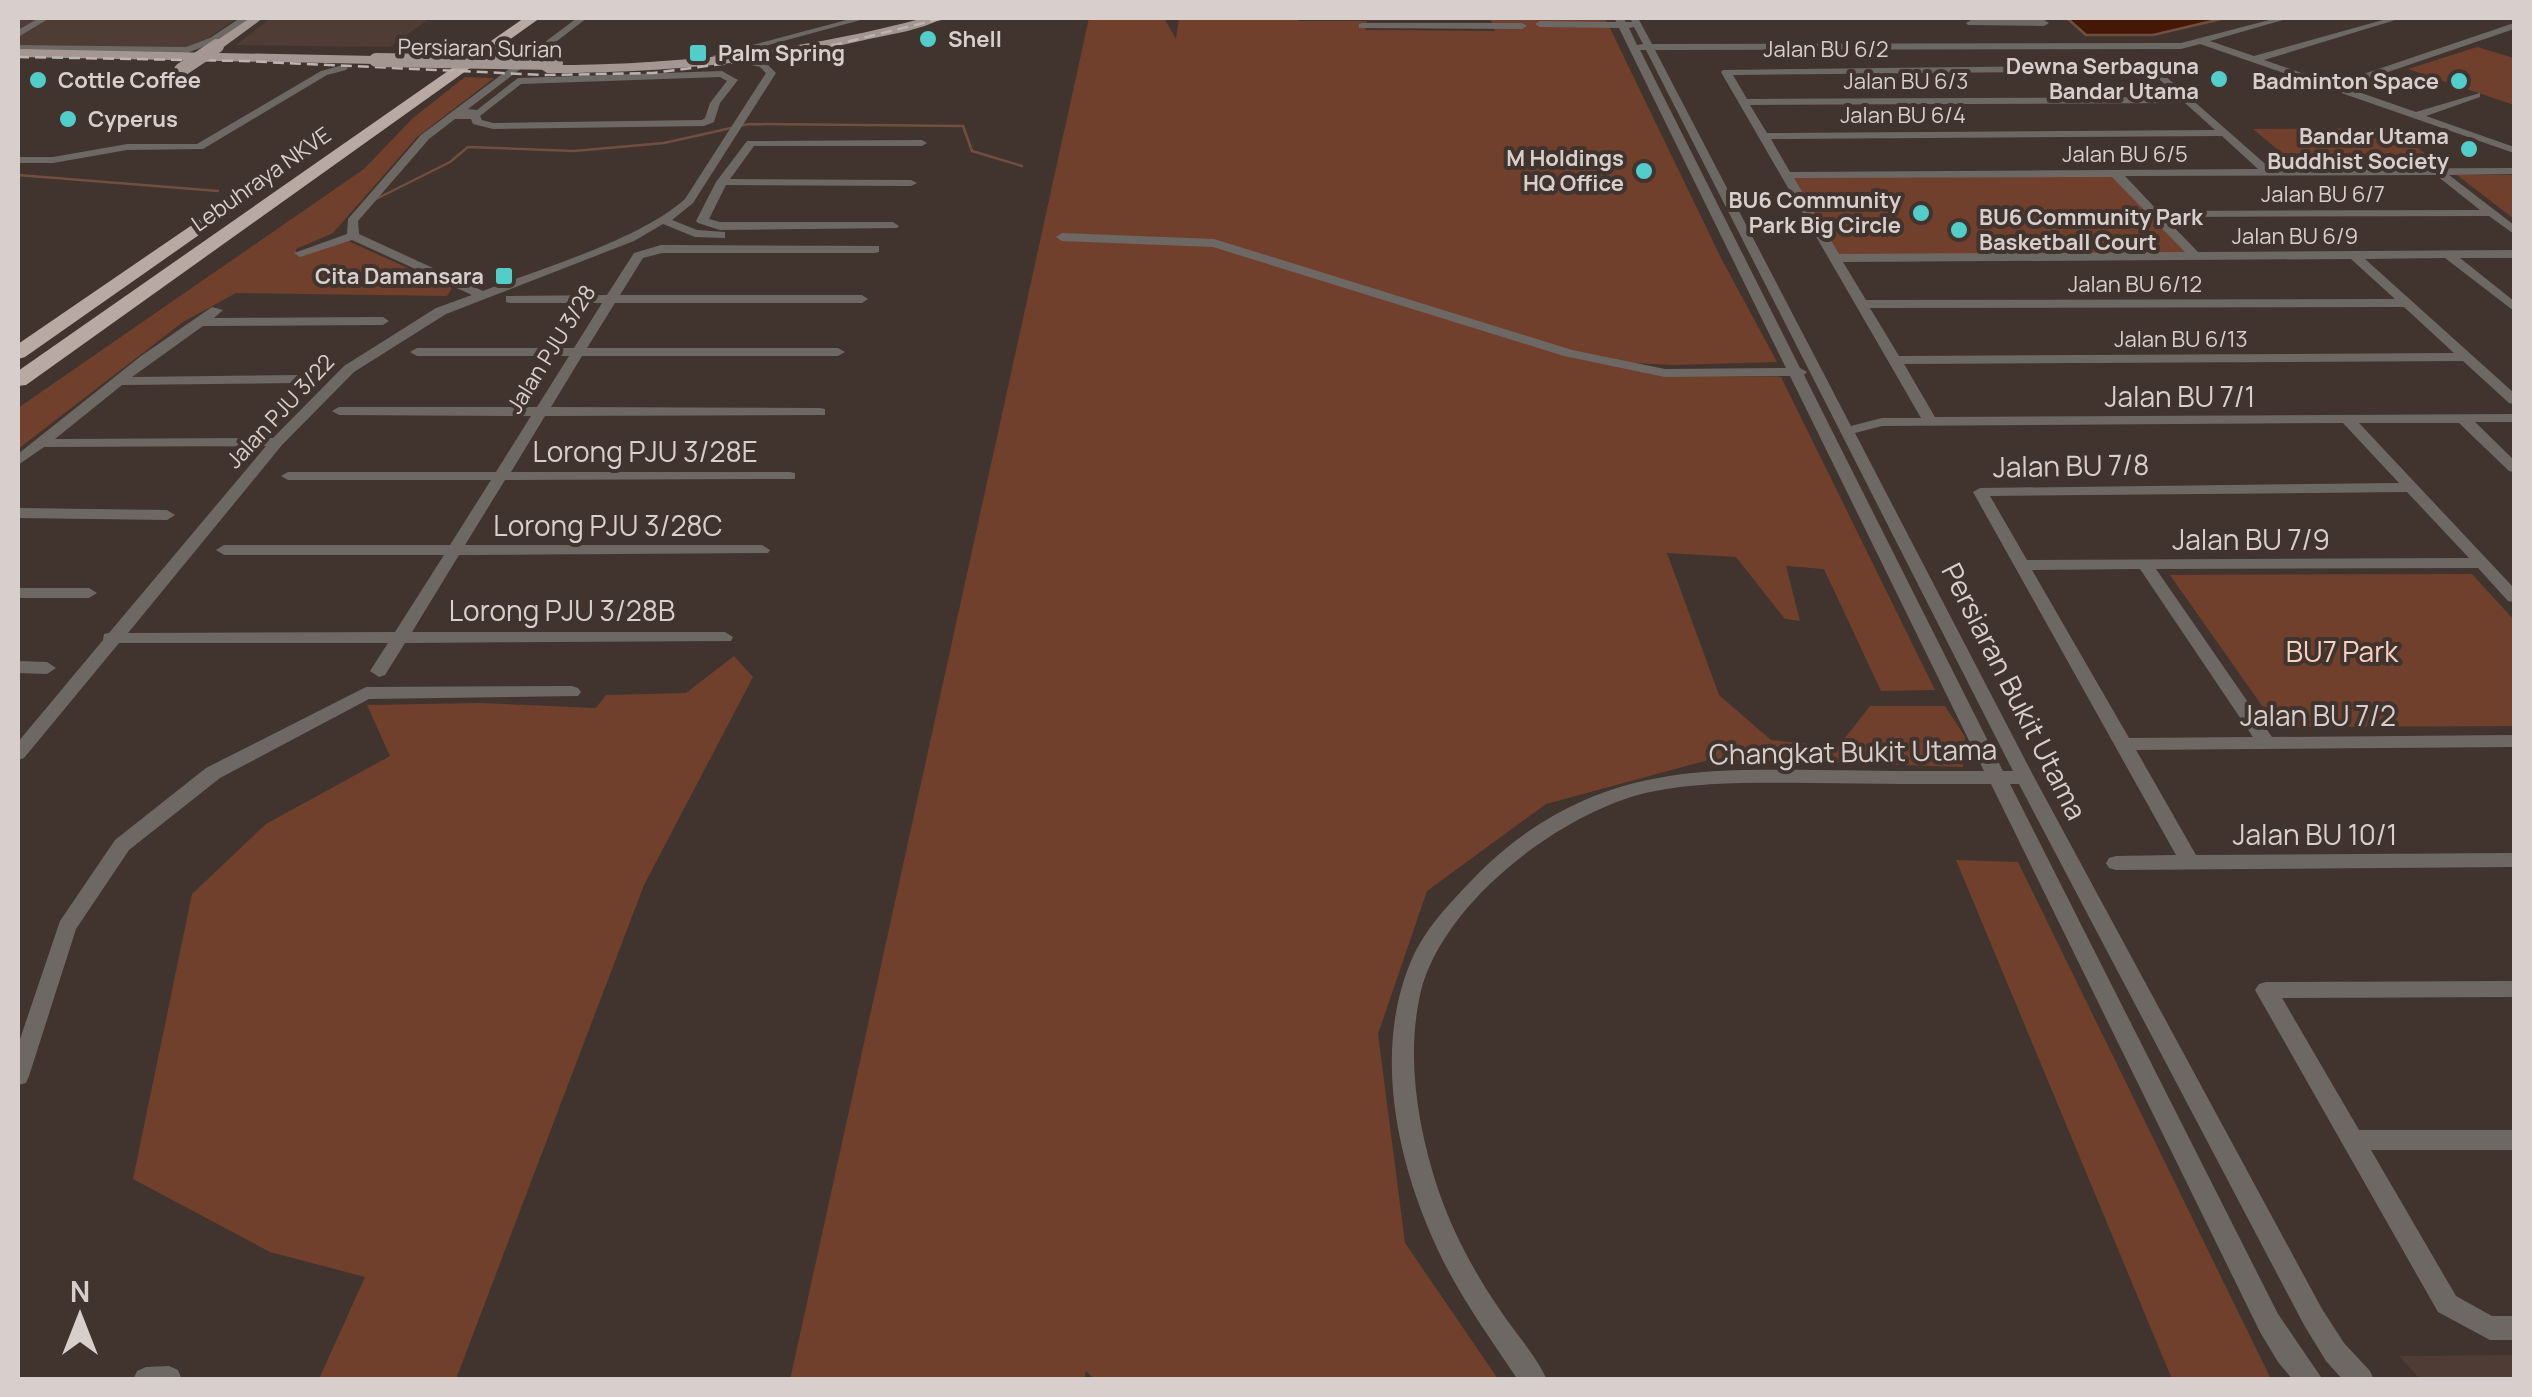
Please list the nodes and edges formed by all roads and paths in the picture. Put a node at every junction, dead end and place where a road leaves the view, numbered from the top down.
1 (46, 18) edge
2 (245, 18) edge
3 (259, 18) edge
4 (510, 18) edge
5 (532, 18) edge
6 (582, 18) edge
7 (864, 18) edge
8 (904, 18) edge
9 (919, 18) edge
10 (936, 18) edge
11 (2286, 18) edge
12 (2398, 18) edge
13 (2042, 20) edge
14 (1970, 22) edge
15 (1638, 24) edge
16 (1362, 26) dead end
17 (2514, 26) edge
18 (1600, 27) junction
19 (18, 34) edge
20 (1630, 34) edge
21 (2202, 41) junction
22 (205, 44) junction
23 (220, 45) junction
24 (2129, 47) junction
25 (71, 48) joint
26 (18, 50) edge
27 (803, 51) junction
28 (242, 56) junction
29 (717, 56) junction
30 (748, 59) junction
31 (2256, 59) junction
32 (18, 63) edge
33 (370, 64) junction
34 (551, 66) junction
35 (343, 68) junction
36 (2152, 68) junction
37 (771, 73) junction
38 (411, 82) dead end
39 (2335, 87) junction
40 (2476, 95) dead end
41 (2188, 100) junction
42 (1744, 102) junction
43 (453, 114) junction
44 (2416, 116) junction
45 (2224, 133) junction
46 (2514, 135) edge
47 (1763, 136) junction
48 (2494, 142) junction
49 (922, 143) dead end
50 (2514, 150) edge
51 (297, 158) dead end
52 (18, 160) edge
53 (2514, 171) edge
54 (2439, 172) junction
55 (2116, 174) junction
56 (2268, 174) junction
57 (1787, 175) junction
58 (722, 182) junction
59 (911, 182) dead end
60 (2492, 213) junction
61 (2154, 214) junction
62 (664, 220) junction
63 (792, 230) junction
64 (890, 230) dead end
65 (2514, 230) edge
66 (353, 236) junction
67 (1062, 237) dead end
68 (875, 249) dead end
69 (300, 253) dead end
70 (2514, 254) edge
71 (2354, 255) junction
72 (2449, 255) junction
73 (2195, 256) junction
74 (1835, 258) junction
75 (520, 278) junction
76 (456, 282) junction
77 (480, 294) junction
78 (510, 299) dead end
79 (862, 299) dead end
80 (611, 300) junction
81 (2407, 303) junction
82 (1862, 304) junction
83 (2514, 307) edge
84 (217, 310) dead end
85 (441, 311) junction
86 (383, 321) dead end
87 (197, 322) junction
88 (417, 352) dead end
89 (580, 352) junction
90 (838, 352) dead end
91 (18, 353) edge
92 (2467, 357) junction
93 (1895, 360) junction
94 (1793, 372) junction
95 (1815, 372) junction
96 (299, 379) dead end
97 (18, 380) edge
98 (119, 381) junction
99 (2514, 400) edge
100 (339, 411) dead end
101 (543, 412) junction
102 (820, 412) dead end
103 (2514, 418) edge
104 (2463, 419) junction
105 (2348, 420) junction
106 (1931, 422) junction
107 (1847, 431) junction
108 (277, 442) junction
109 (40, 443) junction
110 (18, 461) edge
111 (2514, 468) edge
112 (288, 476) dead end
113 (501, 476) junction
114 (790, 476) dead end
115 (2411, 487) junction
116 (18, 513) edge
117 (167, 515) dead end
118 (454, 549) junction
119 (224, 550) dead end
120 (762, 550) dead end
121 (2482, 563) junction
122 (2019, 565) junction
123 (2145, 565) junction
124 (18, 593) edge
125 (89, 593) dead end
126 (2514, 597) edge
127 (399, 637) junction
128 (725, 637) dead end
129 (110, 638) junction
130 (18, 668) edge
131 (47, 668) dead end
132 (379, 670) dead end
133 (572, 692) dead end
134 (2514, 741) edge
135 (2267, 743) junction
136 (2122, 744) junction
137 (18, 754) edge
138 (1995, 777) junction
139 (2025, 777) junction
140 (2514, 860) edge
141 (2190, 862) junction
142 (2116, 863) dead end
143 (2514, 988) edge
144 (18, 1076) edge
145 (2353, 1140) junction
146 (2514, 1140) edge
147 (2514, 1328) edge
148 (169, 1379) edge
149 (146, 1380) edge
150 (1534, 1380) edge
151 (2310, 1380) edge
152 (2361, 1380) edge

1 - 19 street
2 - 22 street
3 - 23 street
3 - 35 main road, bridge
4 - 38 highway
5 - 97 highway, Lebuhraya NKVE
6 - 43 street
7 - 29 street
8 - 29 main road, Persiaran Surian
9 - 30 main road
10 - 27 main road, Persiaran Surian
11 - 21 street
12 - 31 street
13 - 14 street
15 - 20 street, Persiaran Bukit Utama
15 - 20 street
16 - 18 street
17 - 39 street
18 - 20 street
18 - 20 street
20 - 24 street
20 - 94 street, Persiaran Bukit Utama
20 - 95 street, Persiaran Bukit Utama
21 - 24 street
21 - 31 street
22 - 23 street
22 - 25 street
23 - 28 street
24 - 36 street
25 - 26 main road
26 - 28 main road, Persiaran Surian
27 - 30 main road, Persiaran Surian
27 - 37 main road
28 - 33 main road, Persiaran Surian
29 - 34 main road, Persiaran Surian
30 - 34 main road, Persiaran Surian
30 - 37 street
31 - 39 street
32 - 33 main road, Persiaran Surian
33 - 34 main road, Persiaran Surian, bridge
33 - 35 main road
35 - 52 street
36 - 41 street
36 - 42 street, Jalan BU 6/2
37 - 62 street, Jalan PJU 3/22
39 - 44 street
40 - 44 street
41 - 42 street, Jalan BU 6/3
41 - 45 street
42 - 47 street, Jalan BU 6/2
43 - 43 street
43 - 66 street
44 - 48 street
45 - 47 street, Jalan BU 6/4
45 - 56 street
46 - 48 street
47 - 57 street, Jalan BU 6/2
48 - 50 street
49 - 58 street
51 - 91 highway, Lebuhraya NKVE
53 - 54 street, Jalan BU 6/5
54 - 56 street, Jalan BU 6/5
54 - 60 street
55 - 56 street, Jalan BU 6/5
55 - 57 street, Jalan BU 6/5
55 - 61 street
57 - 74 street, Jalan BU 6/2
58 - 59 street
58 - 63 street
60 - 61 street, Jalan BU 6/7
60 - 65 street
61 - 73 street
62 - 63 street
62 - 75 street, Jalan PJU 3/22
63 - 64 street
66 - 69 street
66 - 76 street
67 - 94 street
68 - 80 street, Jalan PJU 3/28
70 - 72 street, Jalan BU 6/9
71 - 72 street, Jalan BU 6/9
71 - 73 street, Jalan BU 6/9
71 - 81 street
72 - 83 street
73 - 74 street, Jalan BU 6/9
74 - 82 street, Jalan BU 6/2
75 - 76 street
75 - 77 street, Jalan PJU 3/22
76 - 77 street
76 - 85 street
77 - 85 street, Jalan PJU 3/22
78 - 80 street
79 - 80 street
80 - 89 street, Jalan PJU 3/28
81 - 82 street, Jalan BU 6/12
81 - 92 street
82 - 93 street, Jalan BU 6/2
84 - 87 street
85 - 108 street, Jalan PJU 3/22
86 - 87 street
87 - 98 street
88 - 89 street
89 - 90 street
89 - 101 street, Jalan PJU 3/28
92 - 93 street, Jalan BU 6/13
92 - 99 street
93 - 106 street, Jalan BU 6/2
94 - 95 street
94 - 138 street, Persiaran Bukit Utama
95 - 107 street, Persiaran Bukit Utama
96 - 98 street
98 - 109 street
100 - 101 street
101 - 102 street
101 - 113 street, Jalan PJU 3/28
103 - 104 street, Jalan BU 7/1
104 - 105 street, Jalan BU 7/1
104 - 111 street
105 - 106 street, Jalan BU 7/1
105 - 115 street
106 - 107 street, Jalan BU 7/1
107 - 139 street, Persiaran Bukit Utama
108 - 109 street
108 - 129 street, Jalan PJU 3/22
109 - 110 street
112 - 113 street, Lorong PJU 3/28E
113 - 114 street, Lorong PJU 3/28E
113 - 118 street, Jalan PJU 3/28
115 - 121 street
115 - 122 street, Jalan BU 7/8
116 - 117 street
118 - 119 street, Lorong PJU 3/28C
118 - 120 street, Lorong PJU 3/28C
118 - 127 street, Jalan PJU 3/28
121 - 123 street, Jalan BU 7/9
121 - 126 street
122 - 123 street, Jalan BU 7/9
122 - 136 street, Jalan BU 7/8
123 - 135 street
124 - 125 street
127 - 128 street, Lorong PJU 3/28B
127 - 129 street, Lorong PJU 3/28B
127 - 132 street, Jalan PJU 3/28
129 - 137 street, Jalan PJU 3/22
130 - 131 street
133 - 144 street
134 - 135 street, Jalan BU 7/2
135 - 136 street, Jalan BU 7/2
136 - 141 street, Jalan BU 7/8
138 - 139 street, Changkat Bukit Utama
138 - 150 street, Changkat Bukit Utama
138 - 151 street, Persiaran Bukit Utama
139 - 152 street, Persiaran Bukit Utama
140 - 141 street, Jalan BU 10/1
141 - 142 street, Jalan BU 10/1
143 - 145 street
145 - 146 street
145 - 147 street
148 - 149 street

